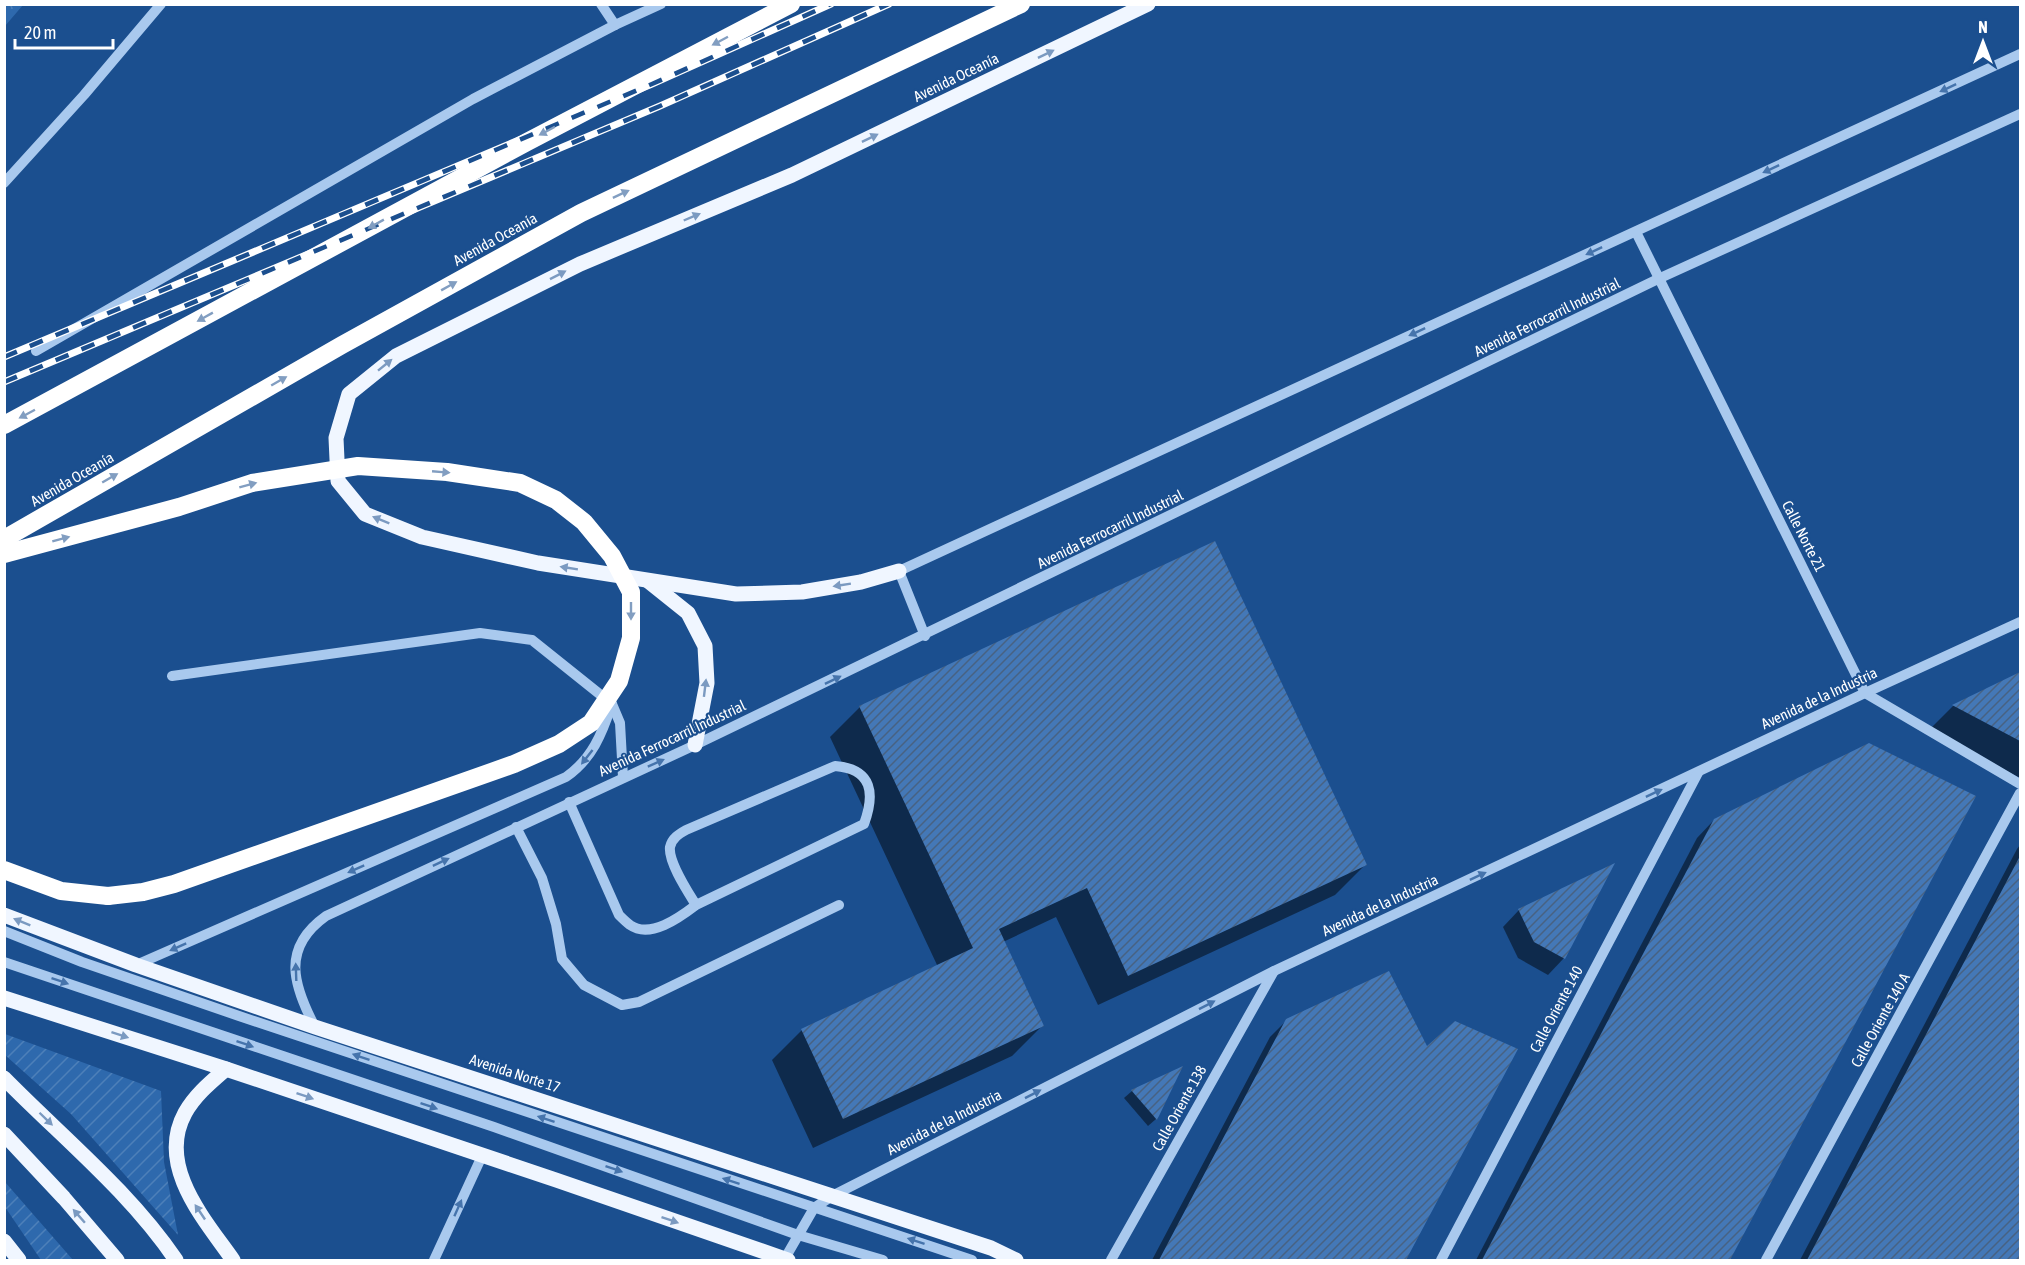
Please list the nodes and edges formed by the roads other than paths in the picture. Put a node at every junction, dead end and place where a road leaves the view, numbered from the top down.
1 (161, 4) edge
2 (601, 4) edge
3 (661, 4) edge
4 (780, 4) edge
5 (791, 4) edge
6 (1148, 4) edge
7 (1013, 8) edge
8 (756, 22) junction
9 (615, 25) junction
10 (2020, 54) edge
11 (2020, 114) edge
12 (4, 183) edge
13 (1636, 231) junction
14 (1658, 279) junction
15 (36, 351) dead end
16 (4, 425) edge
17 (4, 539) edge
18 (4, 554) edge
19 (899, 571) junction
20 (648, 581) junction
21 (2020, 622) edge
22 (925, 636) junction
23 (172, 676) dead end
24 (1865, 693) junction
25 (612, 705) junction
26 (695, 746) junction
27 (1698, 772) junction
28 (623, 777) junction
29 (2020, 784) edge
30 (2020, 793) edge
31 (569, 802) junction
32 (516, 827) junction
33 (4, 870) edge
34 (696, 905) junction
35 (839, 905) dead end
36 (4, 915) edge
37 (4, 931) edge
38 (4, 962) edge
39 (136, 965) junction
40 (1274, 971) junction
41 (4, 998) edge
42 (315, 1027) junction
43 (226, 1069) junction
44 (4, 1078) edge
45 (4, 1134) edge
46 (482, 1156) junction
47 (831, 1196) junction
48 (814, 1208) junction
49 (798, 1235) junction
50 (4, 1241) edge
51 (16, 1259) edge
52 (117, 1260) edge
53 (176, 1260) edge
54 (233, 1260) edge
55 (434, 1260) edge
56 (786, 1260) edge
57 (884, 1260) edge
58 (972, 1260) edge
59 (1016, 1260) edge
60 (1110, 1260) edge
61 (1441, 1260) edge
62 (1766, 1260) edge

1 - 12 street
2 - 9 street
3 - 9 street
4 - 8 highway
5 - 8 highway
20 -> 6 main road, Avenida Oceanía
17 -> 7 highway, Avenida Oceanía
8 -> 16 highway
9 - 15 street
10 -> 13 street
11 - 14 street, Avenida Ferrocarril Industrial
13 - 14 street, Calle Norte 21
13 -> 19 street
14 - 22 street, Avenida Ferrocarril Industrial
14 - 24 street, Calle Norte 21
18 -> 33 highway, bridge
19 -> 20 main road, Avenida Oceanía
19 - 22 street
26 -> 20 main road
21 - 24 street, Avenida de la Industria
26 -> 22 street, Avenida Ferrocarril Industrial
23 - 25 street
24 - 27 street, Avenida de la Industria
24 - 29 street
25 - 28 street
25 -> 39 street
28 -> 26 street, Avenida Ferrocarril Industrial
40 -> 27 street, Avenida de la Industria
27 - 61 street, Calle Oriente 140
28 - 31 street, Avenida Ferrocarril Industrial
30 - 62 street, Calle Oriente 140 A
31 - 32 street, Avenida Ferrocarril Industrial
31 - 34 street
32 - 35 street
42 -> 32 street, Avenida Ferrocarril Industrial
34 - 34 street
39 -> 36 main road, Avenida Norte 17
48 -> 37 street
38 -> 49 street
39 - 42 main road, Avenida Norte 17
47 -> 40 street, Avenida de la Industria
40 - 60 street, Calle Oriente 138
41 -> 43 main road
42 - 47 main road, Avenida Norte 17
43 -> 46 main road
54 -> 43 main road
44 -> 53 main road
52 -> 45 main road
55 -> 46 street
46 -> 56 main road
47 - 48 street, Avenida de la Industria
47 - 59 main road, Avenida Norte 17
48 - 49 street, Avenida de la Industria
58 -> 48 street
49 - 56 street, Avenida de la Industria
49 - 57 street
50 - 51 main road

